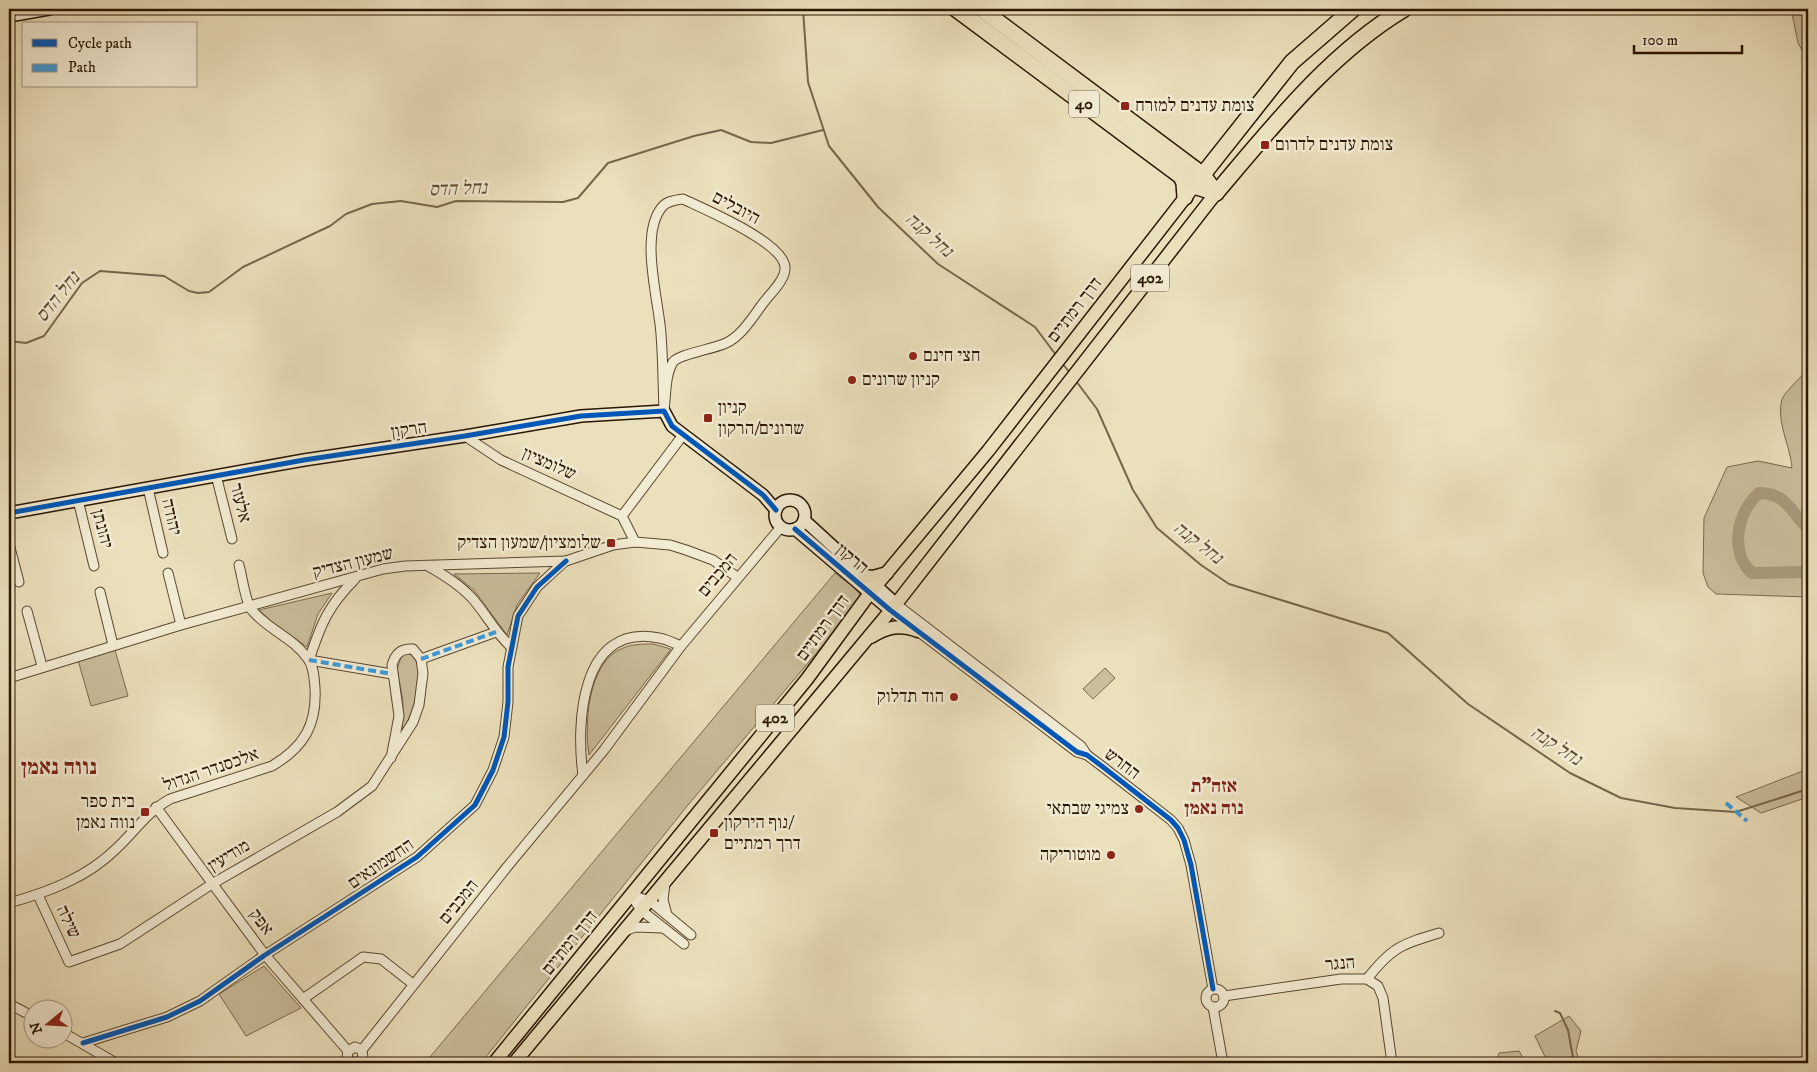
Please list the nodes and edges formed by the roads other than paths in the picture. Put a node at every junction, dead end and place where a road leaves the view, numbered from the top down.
1 (49, 9) edge
2 (956, 9) edge
3 (981, 9) edge
4 (1353, 9) edge
5 (1404, 9) edge
6 (9, 16) edge
7 (1226, 144) junction
8 (1171, 152) junction
9 (1194, 186) junction
10 (1216, 193) junction
11 (664, 410) junction
12 (682, 435) junction
13 (465, 436) junction
14 (216, 475) junction
15 (148, 488) junction
16 (78, 500) junction
17 (779, 506) junction
18 (9, 513) edge
19 (622, 516) junction
20 (804, 520) junction
21 (781, 527) junction
22 (795, 529) junction
23 (232, 539) dead end
24 (635, 542) junction
25 (9, 544) edge
26 (163, 553) dead end
27 (566, 561) junction
28 (239, 564) dead end
29 (94, 566) dead end
30 (427, 566) junction
31 (168, 573) dead end
32 (737, 577) junction
33 (356, 578) junction
34 (19, 582) dead end
35 (867, 589) junction
36 (100, 592) dead end
37 (250, 607) junction
38 (893, 607) junction
39 (27, 611) dead end
40 (181, 625) junction
41 (918, 631) junction
42 (496, 632) junction
43 (863, 642) junction
44 (113, 645) junction
45 (681, 646) junction
46 (510, 647) junction
47 (421, 659) junction
48 (309, 660) junction
49 (42, 666) junction
50 (392, 674) junction
51 (9, 678) edge
52 (1087, 755) junction
53 (391, 758) junction
54 (583, 775) junction
55 (156, 807) junction
56 (665, 883) junction
57 (212, 884) junction
58 (38, 895) junction
59 (631, 895) junction
60 (9, 902) edge
61 (645, 906) junction
62 (667, 915) junction
63 (663, 928) junction
64 (622, 932) junction
65 (1439, 933) dead end
66 (692, 935) dead end
67 (684, 944) dead end
68 (265, 955) junction
69 (69, 962) joint
70 (1367, 978) junction
71 (413, 984) junction
72 (1213, 989) junction
73 (1224, 996) junction
74 (303, 999) junction
75 (9, 1004) edge
76 (1213, 1007) junction
77 (22, 1011) edge
78 (72, 1037) edge
79 (83, 1043) junction
80 (362, 1050) junction
81 (348, 1051) junction
82 (116, 1063) edge
83 (355, 1063) edge
84 (494, 1063) edge
85 (514, 1063) edge
86 (1223, 1063) edge
87 (1392, 1063) edge

1 - 6 street
2 - 9 highway, 40
3 - 8 highway, 40
4 - 7 highway
5 - 10 highway
7 - 8 highway
7 - 9 highway
8 - 9 highway, 40
9 - 10 highway, 40
9 - 35 main road, דרך רמתיים / 402
10 - 38 main road, דרך רמתיים / 402
11 - 11 street, היובלים
11 - 12 street
11 - 13 street, הרקון
12 - 17 street
12 - 19 street
13 - 14 street, הרקון
13 - 19 street, שלומציון
14 - 15 street, הרקון
14 - 23 street, אלעזר
15 - 16 street, הרקון
15 - 26 street, יהודה
16 - 18 street, הרקון
16 - 29 street, יהונתן
17 - 20 street
17 - 21 street
19 - 24 street
20 - 22 street
20 - 35 street, הרקון
21 - 22 street
21 - 32 street, המכבים
22 - 35 street, הרקון
24 - 27 street, שמעון הצדיק
24 - 32 street, שמעון הצדיק
25 - 34 street
27 - 30 street, שמעון הצדיק
27 - 46 street, החשמונאים
28 - 37 street
30 - 33 street, שמעון הצדיק
30 - 42 street
31 - 40 street
32 - 45 street, המכבים
33 - 37 street, שמעון הצדיק
33 - 48 street
35 - 38 street, הרקון
35 - 59 main road, דרך רמתיים / 402
36 - 44 street
37 - 40 street, שמעון הצדיק
37 - 48 street
38 - 41 street, החרש
38 - 43 main road, דרך רמתיים / 402
38 - 52 street, החרש
39 - 49 street
40 - 44 street, שמעון הצדיק
41 - 43 main road
41 - 52 street, החרש
42 - 46 street
42 - 47 street
43 - 56 main road, דרך רמתיים / 402
44 - 49 street, שמעון הצדיק
45 - 54 street, המכבים
45 - 54 street
46 - 68 street, החשמונאים
47 - 50 street, מודיעין
47 - 53 street, מודיעין
48 - 50 street
48 - 55 street, אלכסנדר הגדול
49 - 51 street, שמעון הצדיק
50 - 53 street, מודיעין
52 - 72 street, החרש
53 - 57 street, מודיעין
54 - 71 street, המכבים
55 - 57 street, אפק
55 - 58 street, אלכסנדר הגדול
56 - 61 main road, דרך רמתיים / 402
56 - 62 street
57 - 68 street, אפק
57 - 69 street, מודיעין
58 - 60 street, אלכסנדר הגדול
58 - 69 street, שילה
59 - 61 street
59 - 84 main road, דרך רמתיים / 402
61 - 62 street
61 - 63 street
61 - 64 main road, דרך רמתיים / 402
62 - 66 street
63 - 64 street
63 - 67 street
64 - 85 main road, דרך רמתיים / 402
65 - 70 street
68 - 74 street, אפק
68 - 79 street, החשמונאים
70 - 73 street, הנגר
70 - 87 street, הנגר
71 - 74 street
71 - 80 street, המכבים
72 - 73 street
72 - 76 street
73 - 76 street
74 - 81 street, אפק
75 - 77 street
76 - 86 street
78 - 79 street
79 - 82 street
80 - 81 street
80 - 83 street
81 - 83 street

